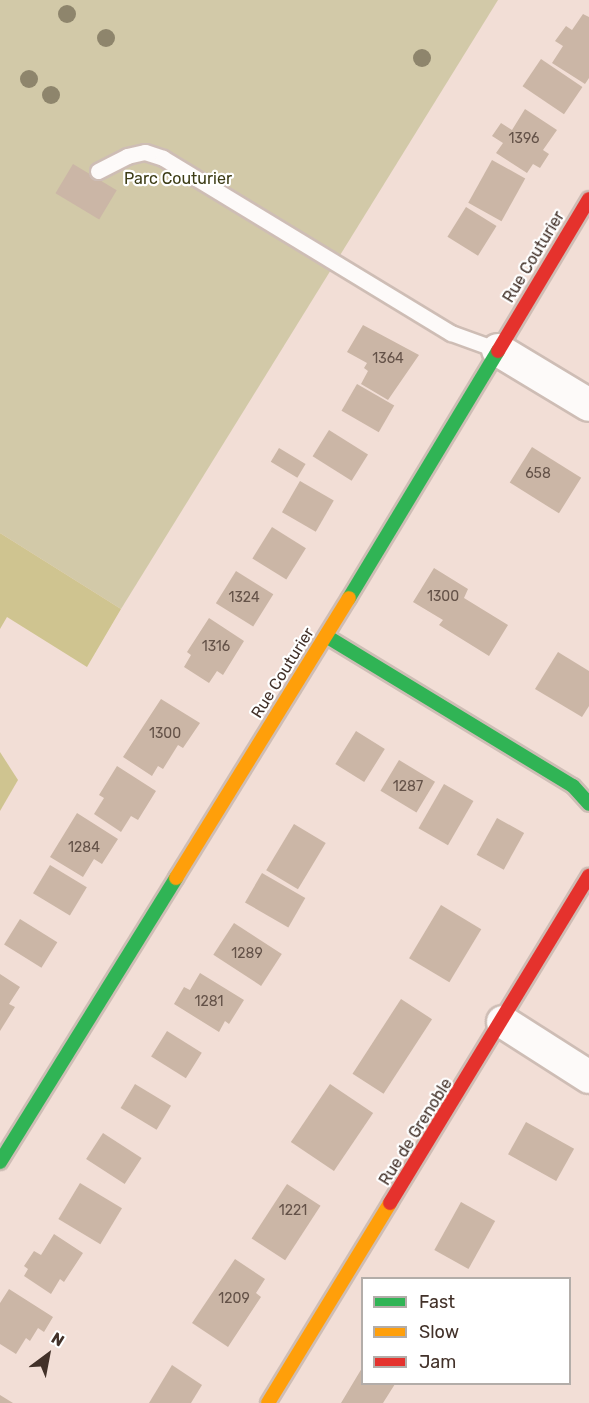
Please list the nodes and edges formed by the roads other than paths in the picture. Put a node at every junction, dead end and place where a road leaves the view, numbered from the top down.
1 (99, 171) dead end
2 (589, 199) edge
3 (498, 350) junction
4 (589, 405) edge
5 (326, 636) junction
6 (589, 804) edge
7 (589, 876) edge
8 (503, 1022) junction
9 (589, 1077) edge
10 (0, 1162) edge
11 (268, 1403) edge

1 - 3 lane
2 - 3 street, Rue Couturier
3 - 4 street
3 - 5 street, Rue Couturier
5 - 6 street
5 - 10 street, Rue Couturier
7 - 8 street, Rue de Grenoble
8 - 9 street
8 - 11 street, Rue de Grenoble

